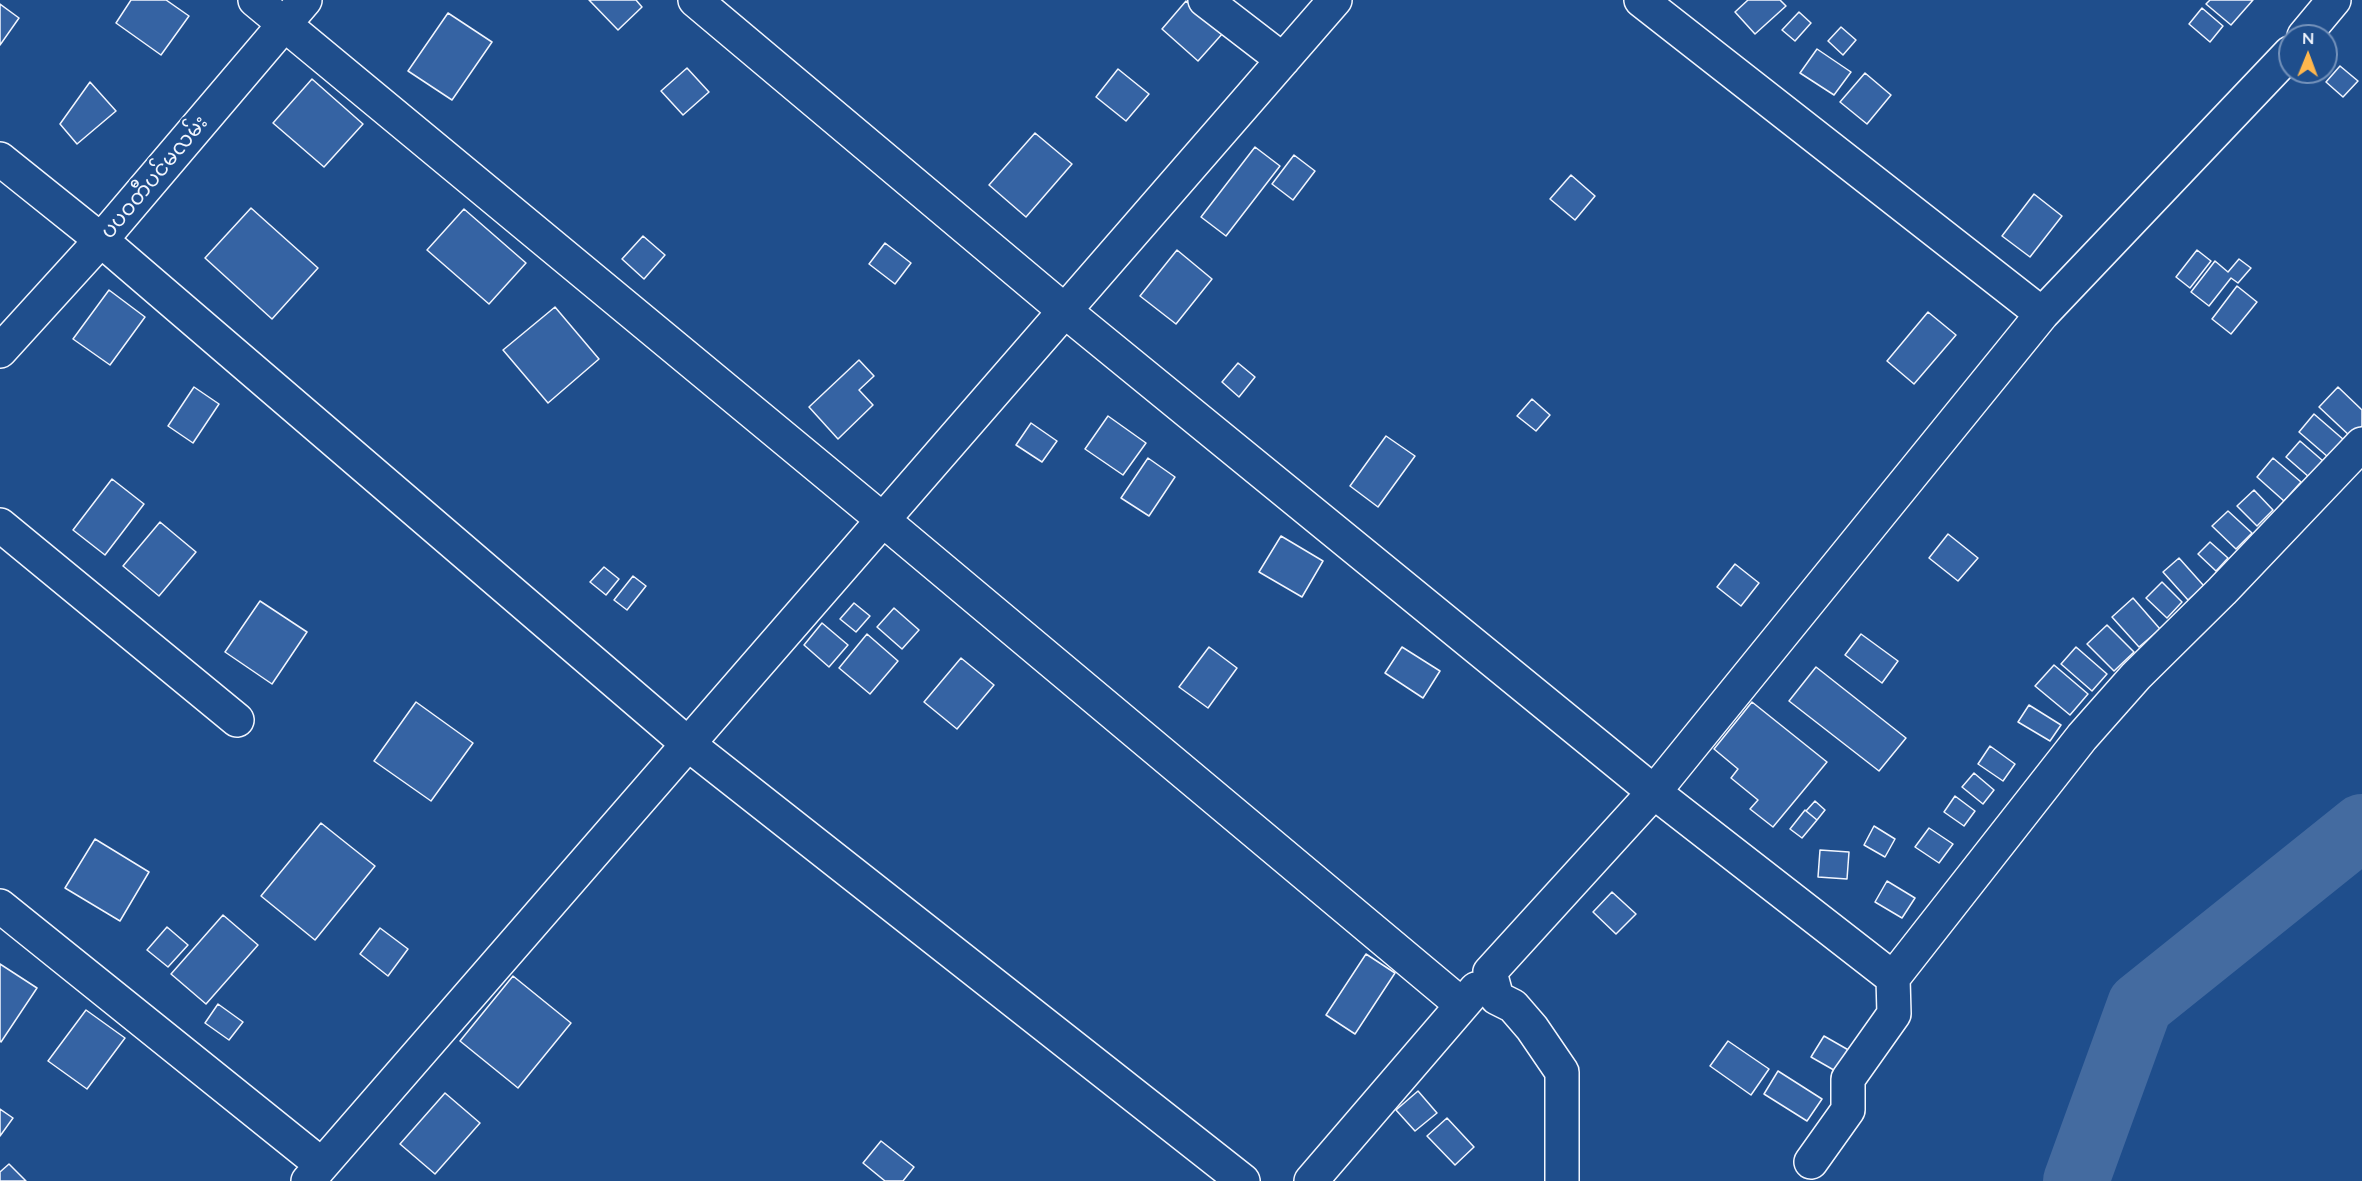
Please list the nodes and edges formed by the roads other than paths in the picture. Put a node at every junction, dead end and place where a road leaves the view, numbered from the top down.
1 (255, 0) edge
2 (695, 0) edge
3 (1205, 0) edge
4 (1335, 0) edge
5 (1641, 0) edge
6 (2334, 0) edge
7 (294, 11) edge
8 (2314, 24) edge
9 (1283, 60) junction
10 (2278, 66) edge
11 (0, 159) edge
12 (101, 240) junction
13 (1065, 311) junction
14 (2042, 314) junction
15 (0, 351) edge
16 (2362, 444) edge
17 (884, 520) junction
18 (0, 525) edge
19 (237, 720) dead end
20 (688, 744) junction
21 (1654, 792) junction
22 (0, 906) edge
23 (1490, 972) junction
24 (1893, 978) junction
25 (1462, 1005) junction
26 (1811, 1162) dead end
27 (315, 1173) edge
28 (1243, 1181) edge
29 (1311, 1181) edge
30 (1562, 1181) edge

1 - 7 street
2 - 13 street
3 - 9 street
4 - 9 street
5 - 14 street
6 - 8 street
7 - 12 street, ပပဝတီပင်မလမ်း
7 - 17 street
9 - 13 street
10 - 14 street
11 - 12 street
12 - 15 street, ပပဝတီပင်မလမ်း
12 - 20 street
13 - 17 street
13 - 21 street
14 - 21 street
16 - 24 street
17 - 20 street
17 - 25 street
18 - 19 street
20 - 27 street
20 - 28 street
21 - 23 street
21 - 24 street
22 - 27 street
23 - 25 street
23 - 30 street
24 - 26 street
25 - 29 street

